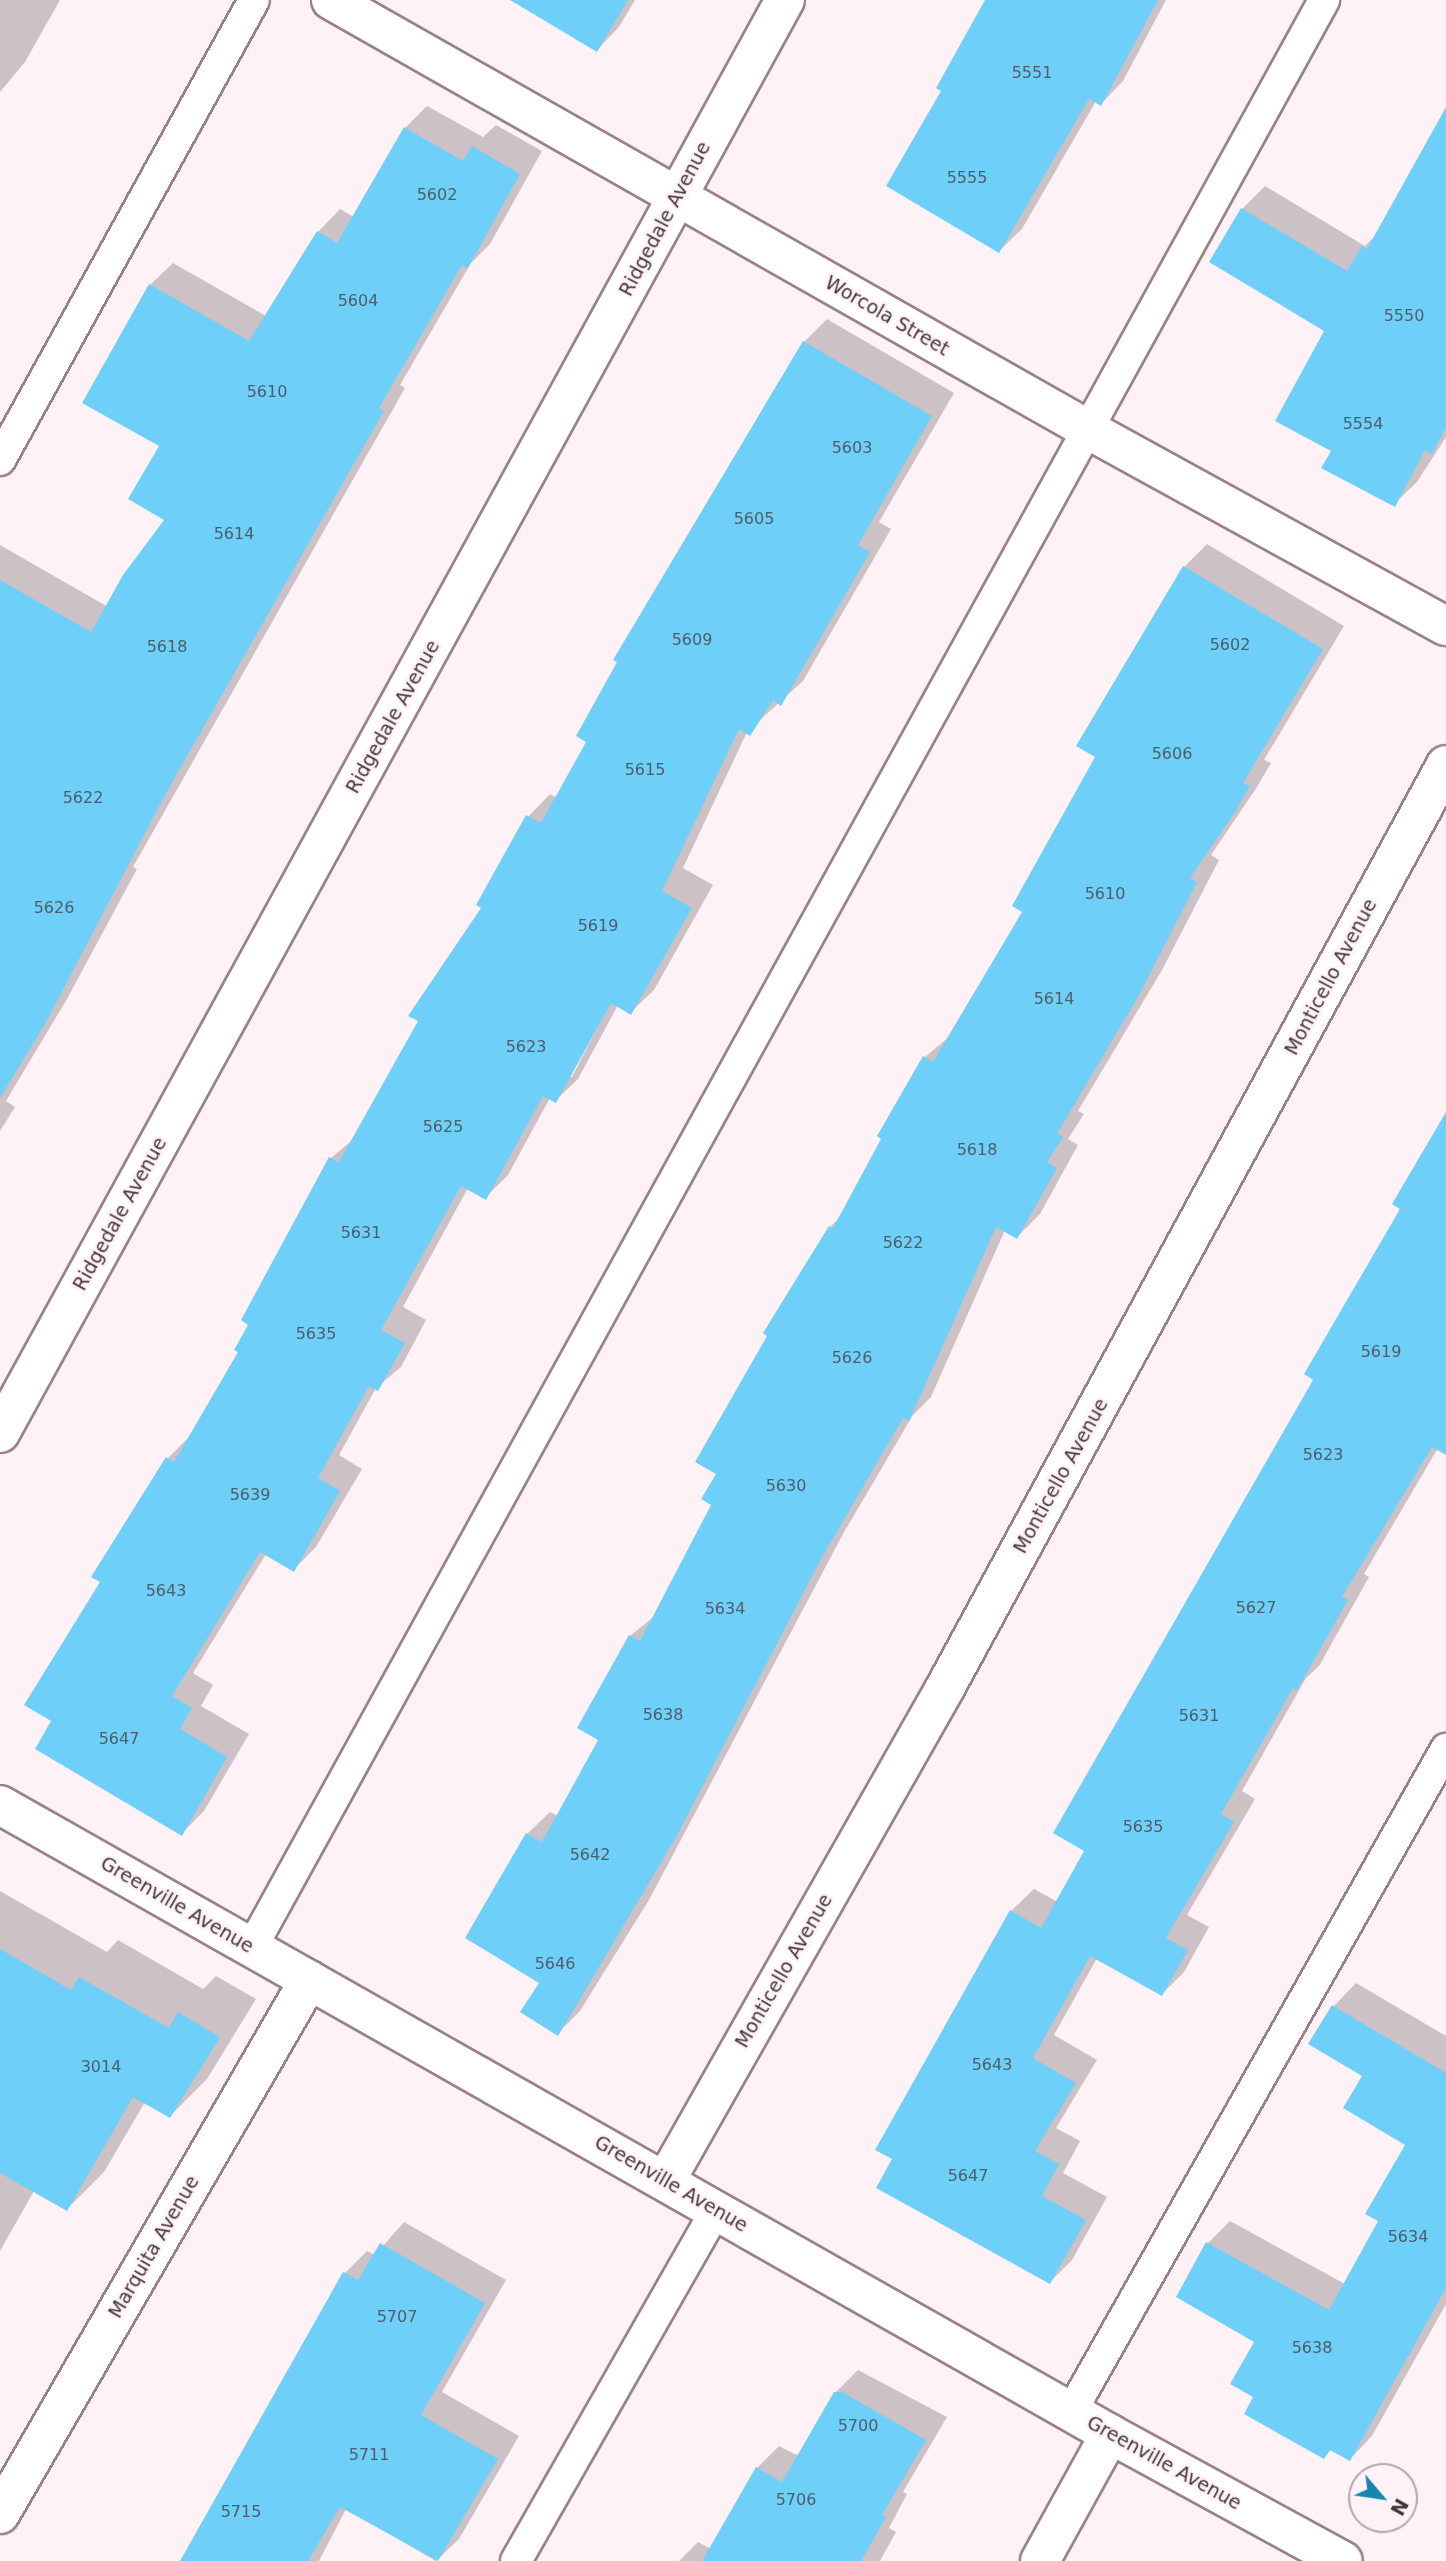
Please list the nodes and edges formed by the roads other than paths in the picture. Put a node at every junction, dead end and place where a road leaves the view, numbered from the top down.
1 (254, 0) edge
2 (331, 0) edge
3 (785, 0) edge
4 (1324, 0) edge
5 (678, 197) junction
6 (1087, 429) junction
7 (0, 460) edge
8 (1446, 626) edge
9 (1446, 765) edge
10 (0, 1433) edge
11 (1446, 1749) edge
12 (0, 1805) edge
13 (252, 1947) junction
14 (309, 1979) junction
15 (666, 2180) junction
16 (716, 2211) junction
17 (1071, 2412) junction
18 (1110, 2434) junction
19 (0, 2514) edge
20 (516, 2561) edge
21 (1040, 2561) edge
22 (1343, 2561) edge

1 - 7 lane
2 - 5 street, Worcola Street
3 - 5 street, Ridgedale Avenue
4 - 6 lane
5 - 6 street, Worcola Street
5 - 10 street, Ridgedale Avenue
6 - 8 street, Worcola Street
6 - 13 lane
9 - 15 street, Monticello Avenue
11 - 17 lane
12 - 13 street, Greenville Avenue
13 - 14 street, Greenville Avenue
14 - 15 street, Greenville Avenue
14 - 19 street, Marquita Avenue
15 - 16 street, Greenville Avenue
16 - 17 street, Greenville Avenue
16 - 20 lane
17 - 18 street, Greenville Avenue
18 - 21 street
18 - 22 street, Greenville Avenue

